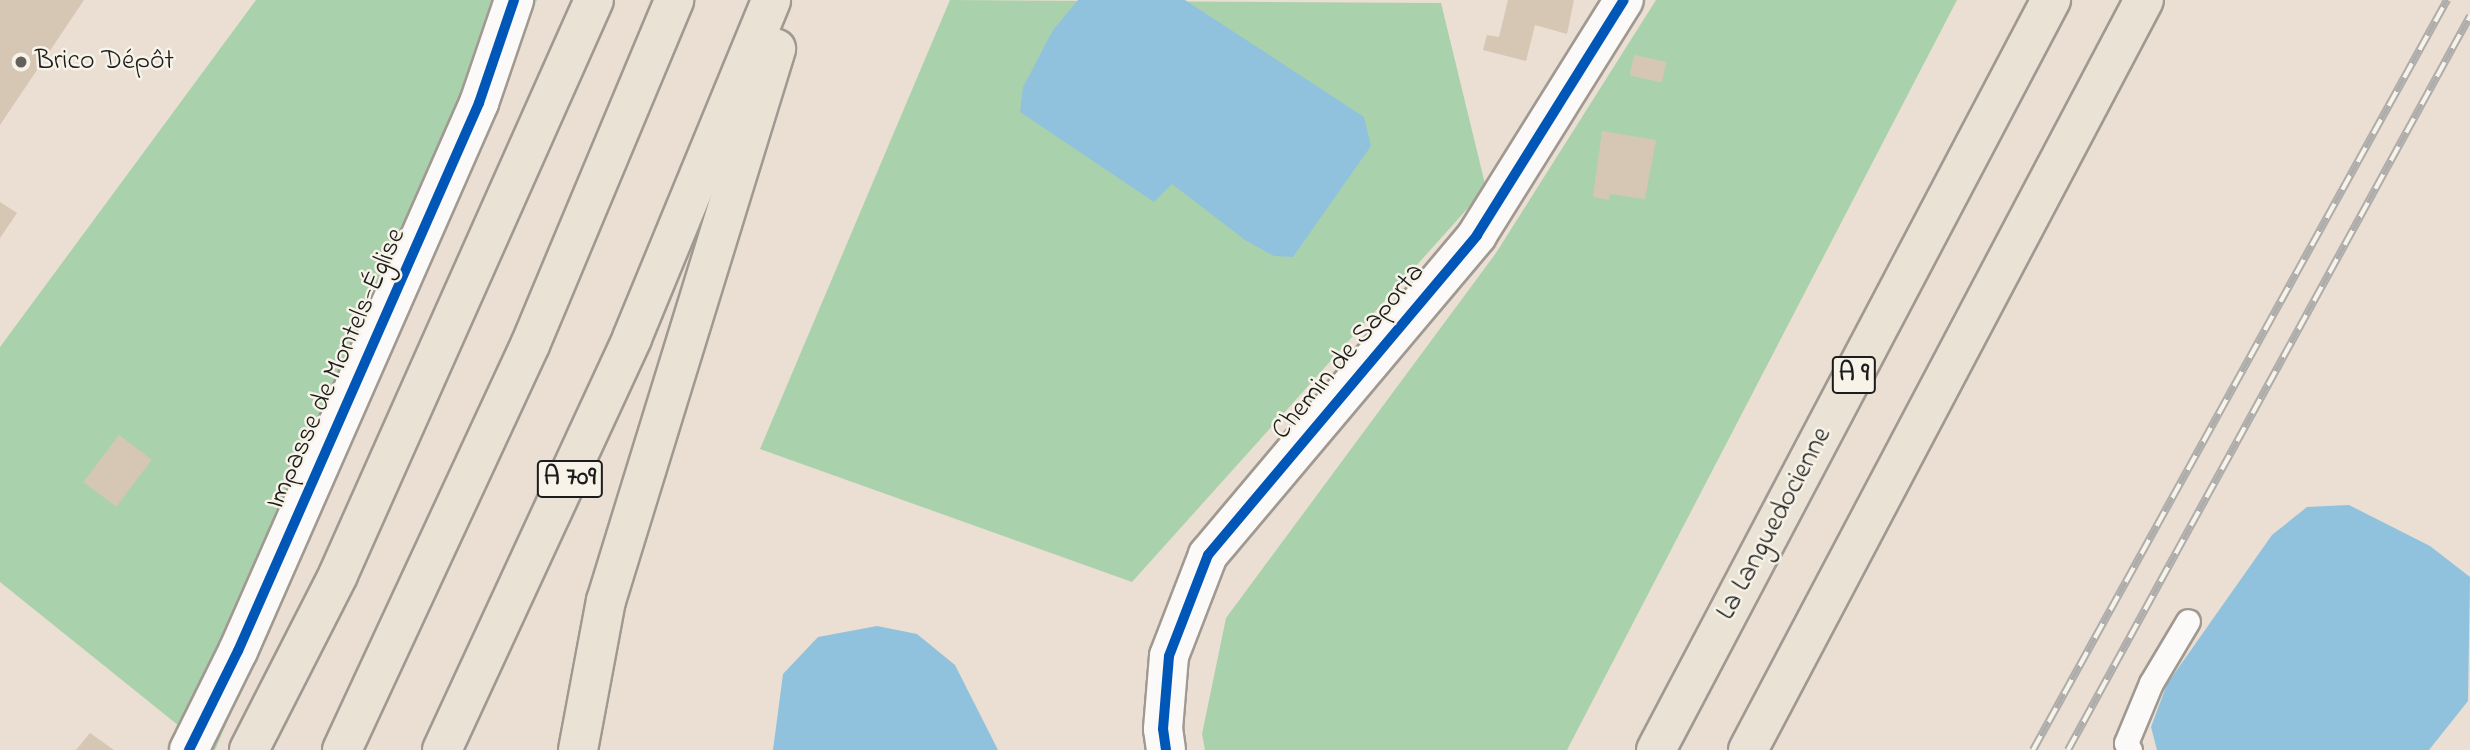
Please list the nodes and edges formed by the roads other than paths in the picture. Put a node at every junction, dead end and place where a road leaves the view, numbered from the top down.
1 (514, 0) edge
2 (594, 0) edge
3 (674, 0) edge
4 (771, 0) edge
5 (791, 0) edge
6 (1624, 0) edge
7 (2051, 0) edge
8 (2144, 0) edge
9 (2188, 621) dead end
10 (190, 750) edge
11 (249, 750) edge
12 (342, 750) edge
13 (442, 750) edge
14 (579, 750) edge
15 (1166, 750) edge
16 (1656, 750) edge
17 (1748, 750) edge
18 (2130, 750) edge

1 - 10 street, Impasse de Montels-Église
2 - 11 highway
3 - 12 highway
4 - 13 highway, A 709
5 - 14 highway
6 - 15 street, Chemin de Saporta
7 - 16 highway, La Languedocienne / A 9
8 - 17 highway
9 - 18 lane

